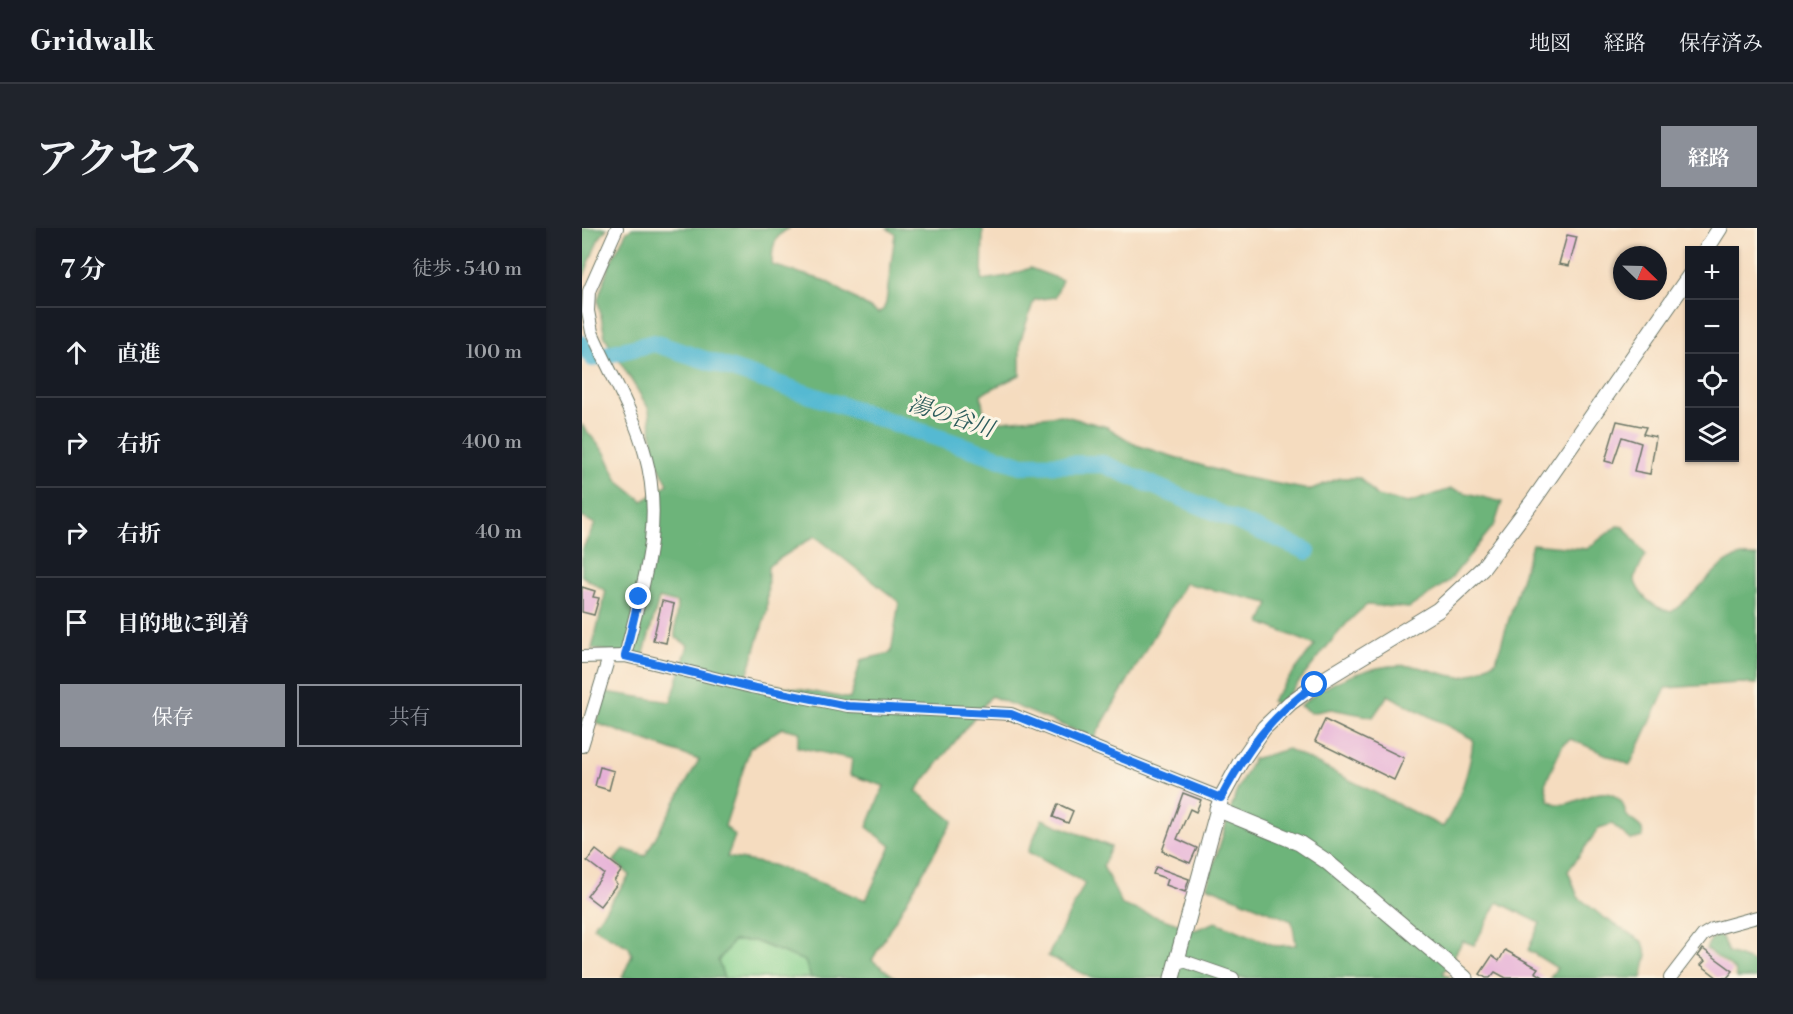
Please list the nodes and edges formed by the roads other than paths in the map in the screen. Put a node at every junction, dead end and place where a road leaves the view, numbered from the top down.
1 (617, 228) edge
2 (1720, 228) edge
3 (1709, 246) edge
4 (1685, 281) edge
5 (625, 656) junction
6 (582, 657) edge
7 (609, 657) junction
8 (582, 746) edge
9 (1219, 804) junction
10 (1757, 917) edge
11 (1178, 959) junction
12 (1172, 978) edge
13 (1233, 978) edge
14 (1465, 978) edge
15 (1670, 978) edge

1 - 5 street
2 - 3 street
4 - 9 street
5 - 7 street
5 - 9 street
6 - 7 street
7 - 8 street
9 - 11 street
9 - 14 street
10 - 15 street
11 - 12 street
11 - 13 street

